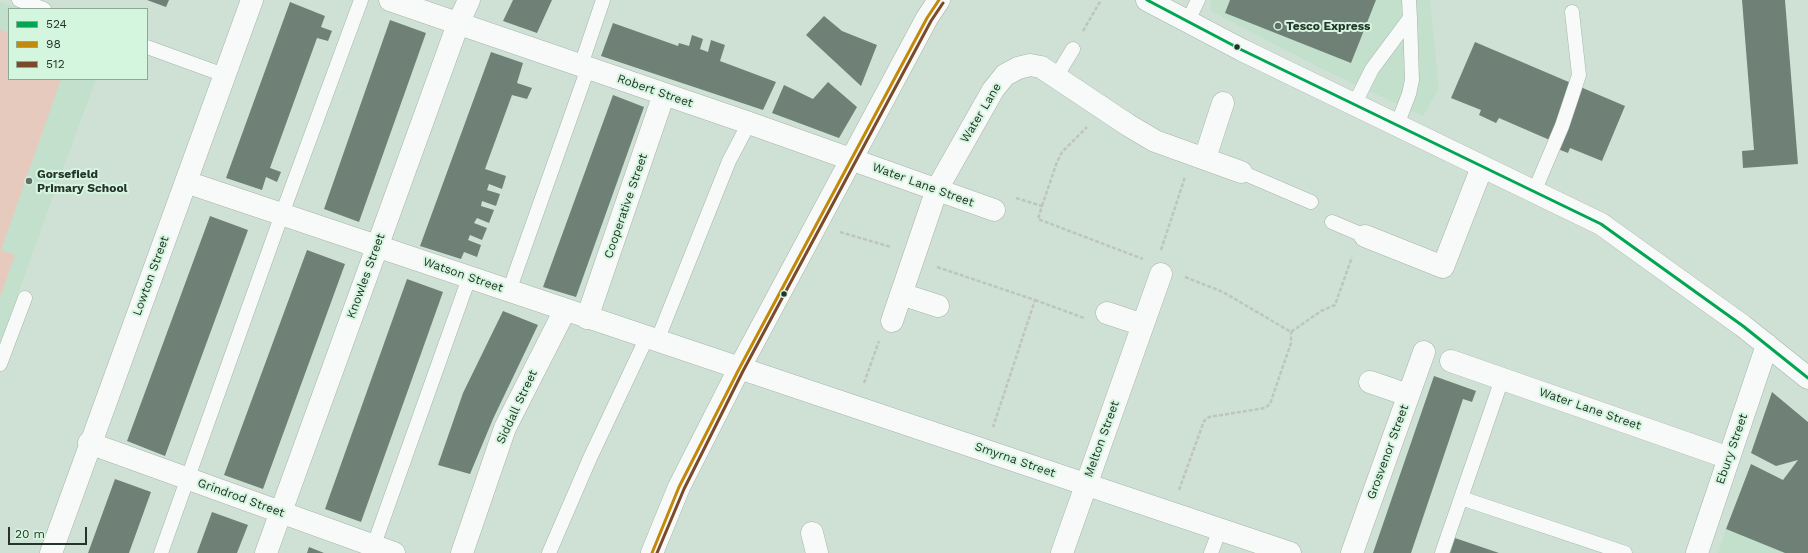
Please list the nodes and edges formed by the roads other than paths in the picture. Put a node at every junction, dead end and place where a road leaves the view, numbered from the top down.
1 (19, 0) edge
2 (252, 0) edge
3 (361, 0) edge
4 (390, 0) edge
5 (469, 0) edge
6 (604, 0) edge
7 (939, 0) edge
8 (1147, 0) edge
9 (1198, 0) edge
10 (1409, 0) edge
11 (41, 8) edge
12 (928, 9) edge
13 (1572, 12) dead end
14 (1410, 18) junction
15 (1188, 22) junction
16 (458, 24) junction
17 (148, 46) edge
18 (1073, 49) road end
19 (584, 67) junction
20 (224, 75) junction
21 (1056, 77) junction
22 (664, 94) junction
23 (1224, 103) dead end
24 (1354, 105) junction
25 (749, 123) junction
26 (1397, 125) junction
27 (1199, 156) junction
28 (852, 159) junction
29 (1482, 167) junction
30 (1241, 172) joint
31 (186, 182) junction
32 (937, 190) junction
33 (1534, 192) junction
34 (1311, 202) dead end
35 (994, 210) road end
36 (282, 214) junction
37 (1332, 222) dead end
38 (1362, 235) joint
39 (377, 246) junction
40 (1159, 269) road end
41 (469, 278) junction
42 (509, 291) junction
43 (901, 294) junction
44 (25, 298) dead end
45 (938, 306) dead end
46 (565, 310) junction
47 (1107, 313) road end
48 (587, 318) junction
49 (892, 321) road end
50 (1142, 326) junction
51 (652, 339) junction
52 (1767, 345) junction
53 (1424, 352) dead end
54 (1451, 361) dead end
55 (0, 364) edge
56 (739, 369) junction
57 (1808, 378) edge
58 (1502, 379) junction
59 (1370, 382) dead end
60 (1408, 395) junction
61 (90, 443) junction
62 (1729, 458) junction
63 (188, 479) junction
64 (1086, 484) junction
65 (1461, 498) junction
66 (281, 513) junction
67 (1220, 529) junction
68 (379, 551) edge
69 (51, 553) edge
70 (161, 553) edge
71 (266, 553) edge
72 (462, 553) edge
73 (549, 553) edge
74 (652, 553) edge
75 (1062, 553) edge
76 (1211, 553) edge
77 (1290, 553) edge
78 (1352, 553) edge
79 (1442, 553) edge
80 (1625, 553) edge
81 (1697, 553) edge

1 - 11 lane
2 - 20 street, Lowton Street
3 - 36 lane
4 - 16 street, Robert Street
5 - 16 street, Knowles Street
6 - 19 lane
7 - 12 street
8 - 15 street
9 - 15 lane
10 - 14 lane
12 - 28 street
13 - 33 lane
14 - 24 lane
14 - 26 lane
15 - 24 street
16 - 19 street, Robert Street
16 - 39 street, Knowles Street
17 - 20 lane
18 - 21 lane
19 - 22 street, Robert Street
19 - 42 lane
20 - 31 street, Lowton Street
21 - 27 street, Water Lane
21 - 32 street, Water Lane
22 - 25 street, Robert Street
22 - 48 street, Cooperative Street
23 - 27 street
24 - 26 street
25 - 28 street, Robert Street
25 - 51 lane
26 - 29 street
27 - 30 street, Water Lane
28 - 32 street, Water Lane Street
28 - 56 street
29 - 33 street
29 - 38 street
30 - 34 lane
31 - 36 street, Watson Street
31 - 61 street, Lowton Street
32 - 35 street, Water Lane Street
32 - 43 street, Water Lane
33 - 52 street
36 - 39 street, Watson Street
36 - 63 lane
37 - 38 lane
39 - 41 street, Watson Street
39 - 66 street, Knowles Street
40 - 50 street, Melton Street
41 - 42 street, Watson Street
41 - 68 lane
42 - 46 street, Watson Street
43 - 45 street
43 - 49 street, Water Lane
44 - 55 lane
46 - 48 street, Watson Street
46 - 72 street, Siddall Street
47 - 50 street
48 - 51 street, Watson Street
50 - 64 street, Melton Street
51 - 56 street, Watson Street
51 - 73 lane
52 - 57 street
52 - 62 street, Ebury Street
53 - 60 street, Grosvenor Street
54 - 58 street, Water Lane Street
56 - 64 street, Smyrna Street
56 - 74 street
58 - 62 street, Water Lane Street
58 - 65 lane
59 - 60 street
60 - 78 street, Grosvenor Street
61 - 63 street, Grindrod Street
61 - 69 street, Lowton Street
62 - 81 street, Ebury Street
63 - 66 street, Grindrod Street
63 - 70 lane
64 - 67 street, Smyrna Street
64 - 75 street, Melton Street
65 - 79 lane
65 - 80 lane
66 - 68 street, Grindrod Street
66 - 71 street, Knowles Street
67 - 76 lane
67 - 77 street, Smyrna Street

